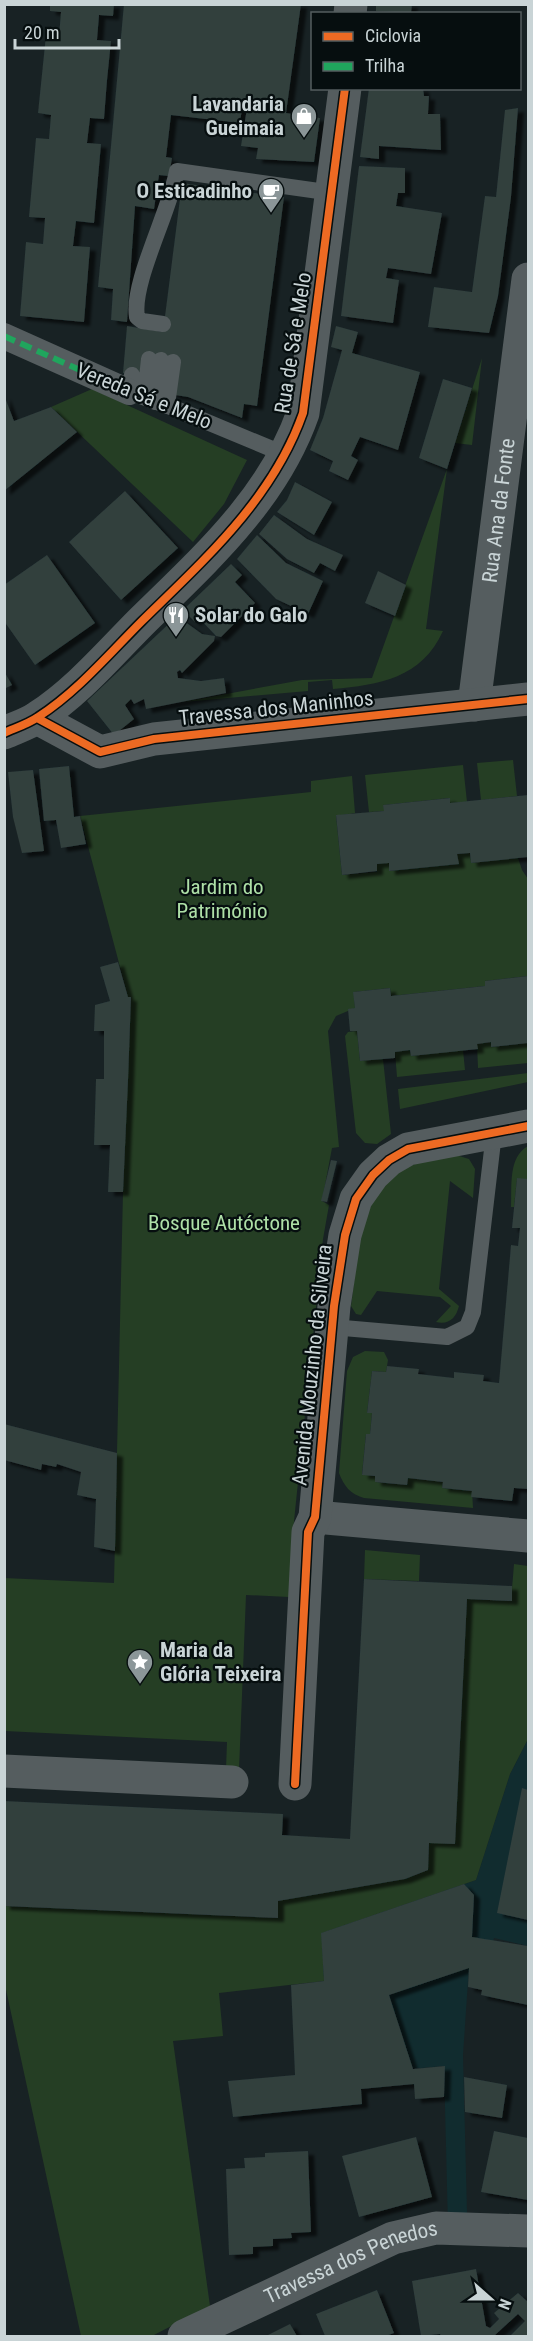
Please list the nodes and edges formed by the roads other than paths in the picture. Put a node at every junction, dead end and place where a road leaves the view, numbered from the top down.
1 (345, 90) edge
2 (333, 193) junction
3 (528, 279) edge
4 (163, 324) dead end
5 (4, 336) edge
6 (146, 394) junction
7 (284, 454) junction
8 (528, 699) edge
9 (474, 705) junction
10 (37, 718) junction
11 (4, 733) edge
12 (528, 1126) edge
13 (494, 1133) junction
14 (332, 1327) junction
15 (315, 1517) junction
16 (528, 1536) edge
17 (4, 1772) edge
18 (232, 1782) dead end
19 (295, 1784) dead end
20 (528, 2231) edge
21 (184, 2337) edge

1 - 2 street, Rua de Sá e Melo
2 - 4 lane
2 - 7 street, Rua de Sá e Melo
3 - 9 street, Rua Ana da Fonte
5 - 6 street, Vereda Sá e Melo
6 - 6 lane
6 - 7 lane, Vereda Sá e Melo
7 - 10 street, Rua de Sá e Melo
8 - 9 street, Travessa dos Maninhos
9 - 10 street, Travessa dos Maninhos
10 - 11 street, Rua de Sá e Melo
12 - 13 street, Avenida Mouzinho da Silveira
13 - 14 street, Avenida Mouzinho da Silveira
13 - 14 lane, Avenida Mouzinho da Silveira
14 - 15 street, Avenida Mouzinho da Silveira
15 - 16 street, Avenida Mouzinho da Silveira
15 - 19 street
17 - 18 street
20 - 21 street, Travessa dos Penedos

